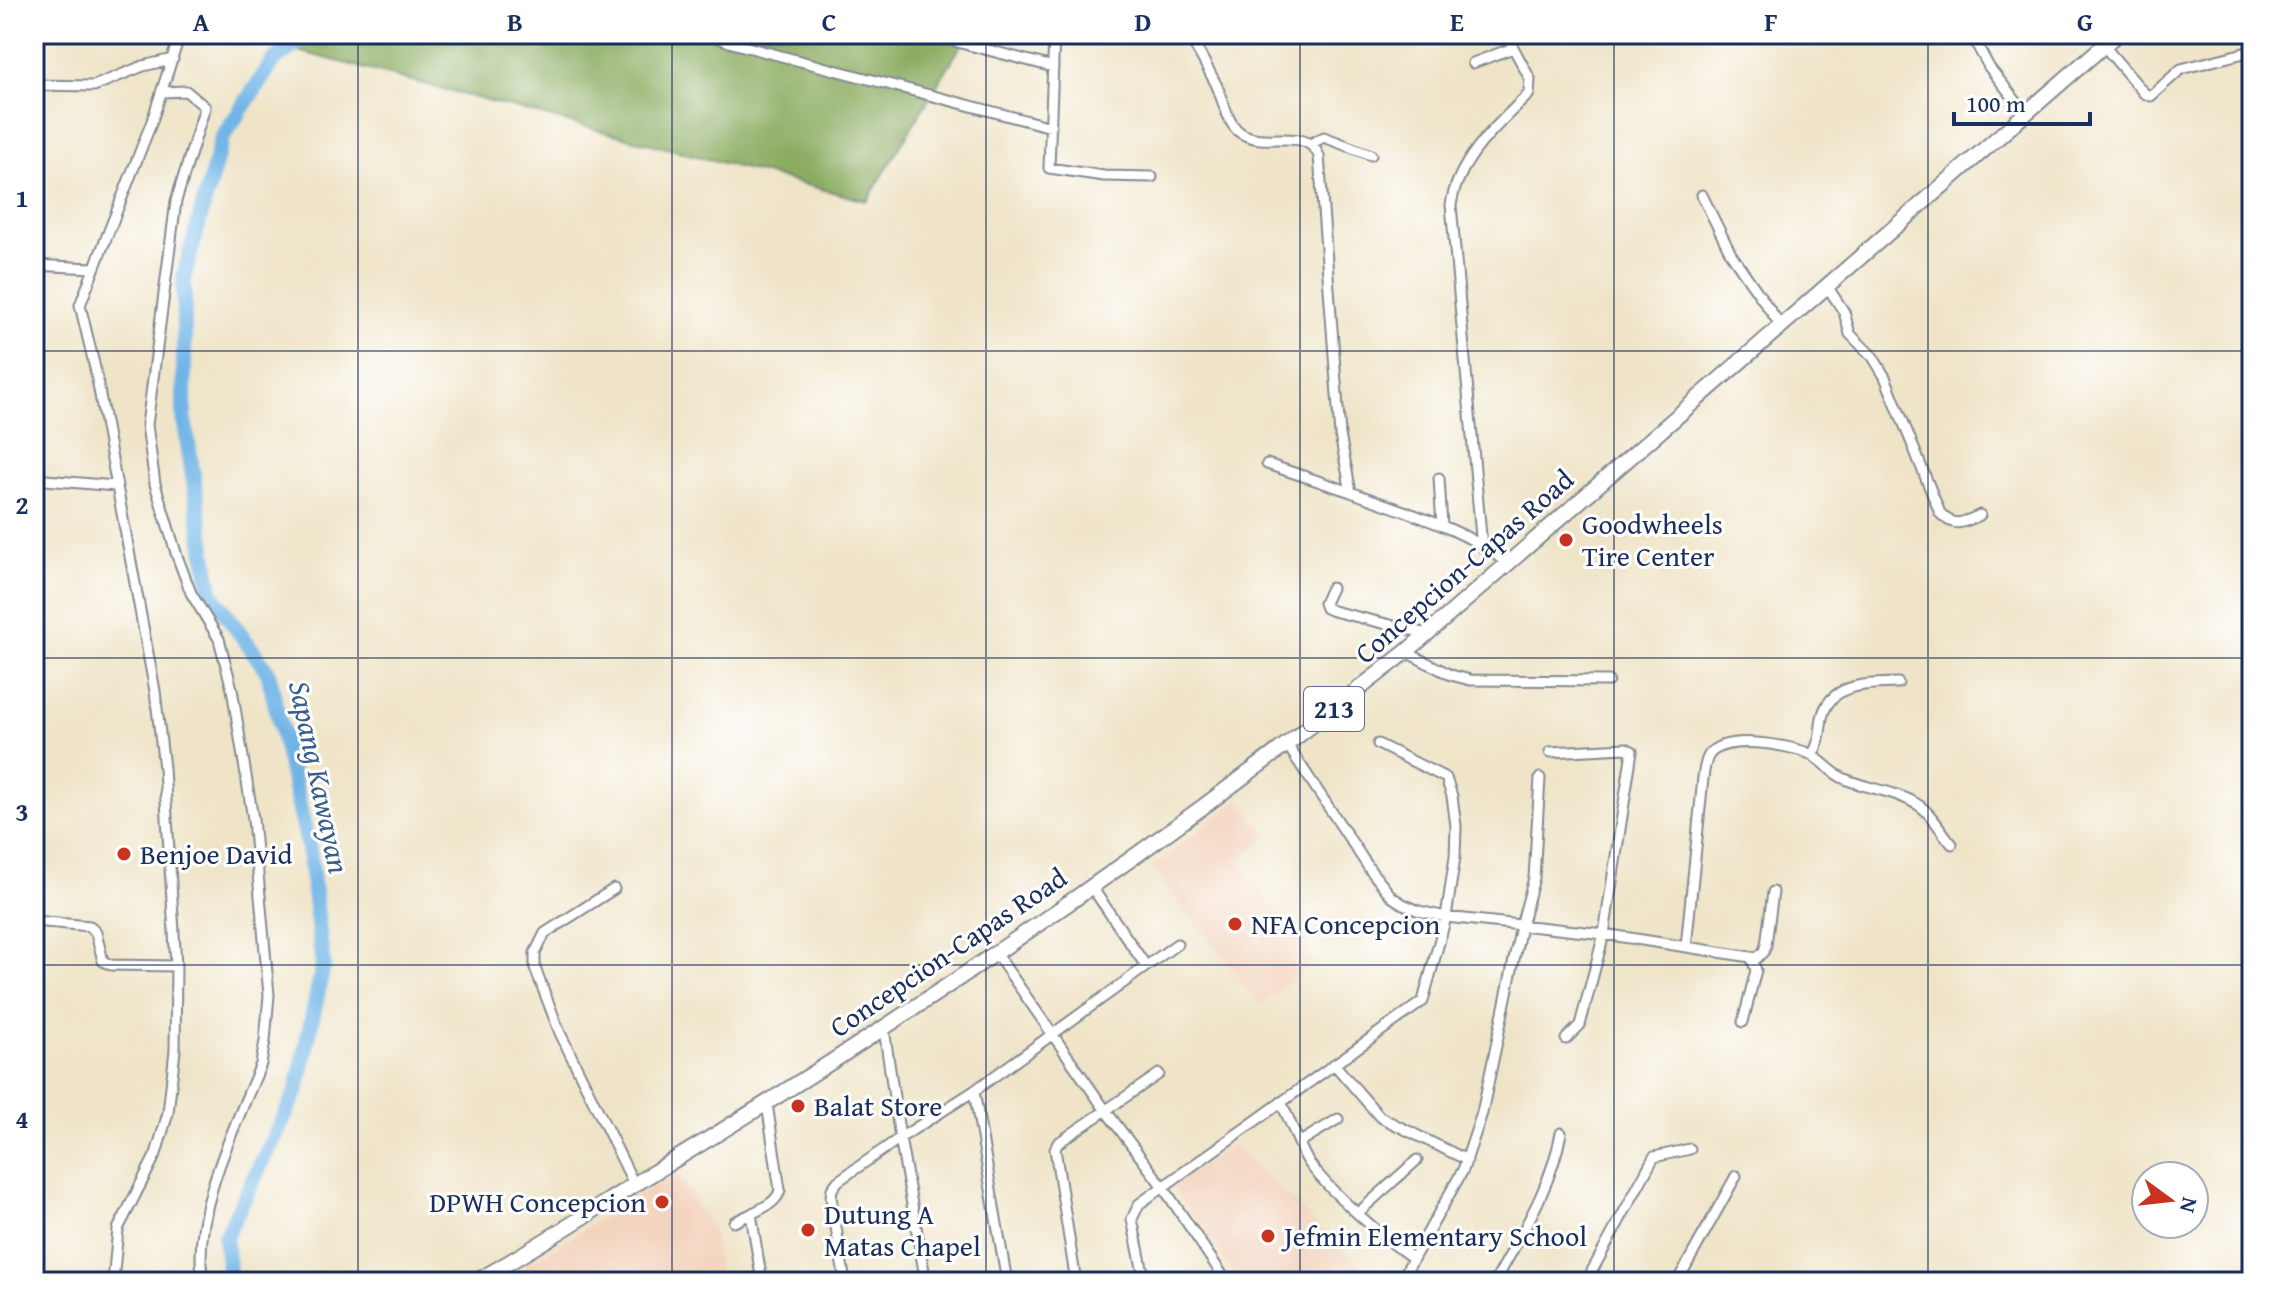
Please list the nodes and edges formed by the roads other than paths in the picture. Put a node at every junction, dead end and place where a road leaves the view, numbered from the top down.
1 (180, 34) edge
2 (708, 34) edge
3 (927, 34) edge
4 (1054, 34) edge
5 (1188, 34) edge
6 (1506, 34) edge
7 (1971, 34) edge
8 (2117, 34) edge
9 (2104, 46) junction
10 (1513, 48) junction
11 (2252, 51) edge
12 (173, 59) junction
13 (1473, 63) dead end
14 (1053, 67) junction
15 (34, 85) edge
16 (162, 92) junction
17 (2027, 115) junction
18 (1051, 127) junction
19 (1312, 143) junction
20 (1371, 155) dead end
21 (1152, 177) dead end
22 (1702, 195) dead end
23 (34, 265) edge
24 (92, 268) junction
25 (1827, 286) junction
26 (1781, 326) junction
27 (1267, 464) dead end
28 (1439, 478) dead end
29 (34, 479) edge
30 (115, 486) junction
31 (1351, 492) junction
32 (1980, 515) dead end
33 (1442, 526) junction
34 (1482, 547) junction
35 (1507, 564) junction
36 (1331, 588) dead end
37 (1428, 634) junction
38 (1406, 652) junction
39 (1608, 681) dead end
40 (1898, 683) dead end
41 (1378, 744) dead end
42 (1288, 746) junction
43 (1550, 752) dead end
44 (1812, 755) junction
45 (1540, 778) dead end
46 (1952, 844) dead end
47 (1091, 886) junction
48 (614, 889) dead end
49 (1773, 892) dead end
50 (1446, 917) junction
51 (34, 921) edge
52 (1521, 926) junction
53 (1604, 934) junction
54 (1177, 944) dead end
55 (1686, 947) junction
56 (995, 952) junction
57 (1751, 957) junction
58 (176, 966) junction
59 (1146, 966) junction
60 (1743, 1022) dead end
61 (884, 1029) junction
62 (1053, 1033) junction
63 (1566, 1039) dead end
64 (1334, 1064) junction
65 (1159, 1074) dead end
66 (974, 1091) junction
67 (1281, 1102) junction
68 (767, 1104) junction
69 (1106, 1111) junction
70 (1338, 1119) dead end
71 (1561, 1133) dead end
72 (900, 1138) junction
73 (1300, 1142) junction
74 (1690, 1149) dead end
75 (1417, 1160) dead end
76 (1467, 1160) junction
77 (1736, 1176) dead end
78 (634, 1184) junction
79 (1163, 1187) junction
80 (1358, 1213) junction
81 (751, 1214) junction
82 (734, 1222) dead end
83 (1413, 1258) junction
84 (113, 1282) edge
85 (203, 1282) edge
86 (475, 1282) edge
87 (762, 1282) edge
88 (845, 1282) edge
89 (926, 1282) edge
90 (1007, 1282) edge
91 (1076, 1282) edge
92 (1145, 1282) edge
93 (1227, 1282) edge
94 (1400, 1282) edge
95 (1495, 1282) edge
96 (1586, 1282) edge
97 (1677, 1282) edge

1 - 12 street
2 - 18 street
3 - 14 street
4 - 14 street
5 - 19 street
6 - 10 street
7 - 17 street
8 - 9 main road, Concepcion-Capas Road / 213
9 - 11 street
9 - 17 main road, Concepcion-Capas Road / 213
10 - 13 street
10 - 34 street
12 - 15 street
12 - 16 street
14 - 18 street
16 - 24 street
16 - 85 street
17 - 25 main road, Concepcion-Capas Road / 213
18 - 21 street
19 - 20 street
19 - 31 street
22 - 26 street
23 - 24 street
24 - 30 street
25 - 26 main road, Concepcion-Capas Road / 213
25 - 32 street
26 - 35 main road, Concepcion-Capas Road / 213
27 - 31 street
28 - 33 street
29 - 30 street
30 - 58 street
31 - 33 street
33 - 34 street
34 - 35 street
35 - 37 main road, Concepcion-Capas Road / 213
36 - 37 street
37 - 38 main road, Concepcion-Capas Road / 213
38 - 39 street
38 - 42 main road, Concepcion-Capas Road / 213
40 - 44 street
41 - 50 street
42 - 47 main road, Concepcion-Capas Road / 213
42 - 50 street
43 - 53 street
44 - 46 street
44 - 55 street
45 - 52 street
47 - 56 main road, Concepcion-Capas Road / 213
47 - 59 street
48 - 78 street
49 - 57 street
50 - 52 street
50 - 64 street
51 - 58 street
52 - 53 street
52 - 76 street
53 - 55 street
53 - 63 street
54 - 59 street
55 - 57 street
56 - 61 main road, Concepcion-Capas Road / 213
56 - 62 street
57 - 60 street
58 - 84 street
59 - 62 street
61 - 68 main road, Concepcion-Capas Road / 213
61 - 72 street
62 - 66 street
62 - 69 street
64 - 67 street
64 - 76 street
65 - 69 street
66 - 72 street
66 - 90 street
67 - 73 street
67 - 79 street
68 - 78 main road, Concepcion-Capas Road / 213
68 - 81 street
69 - 79 street
69 - 91 street
70 - 73 street
71 - 95 street
72 - 88 street
72 - 89 street
73 - 80 street
74 - 96 street
75 - 80 street
76 - 83 street
77 - 97 street
78 - 86 main road, Concepcion-Capas Road / 213
79 - 92 street
79 - 93 street
80 - 83 street
81 - 82 street
81 - 87 street
83 - 94 street

